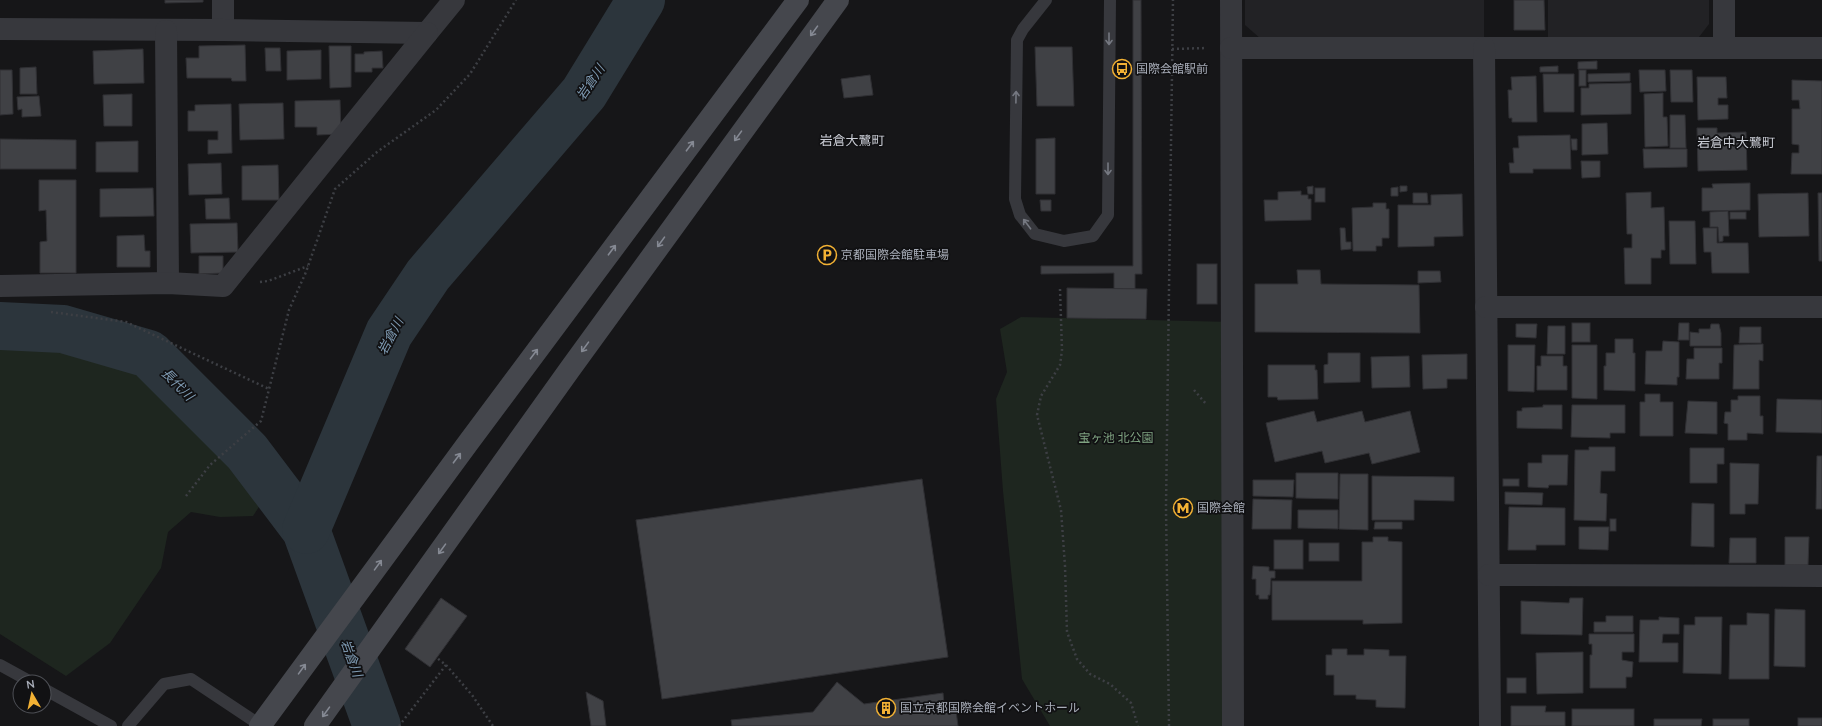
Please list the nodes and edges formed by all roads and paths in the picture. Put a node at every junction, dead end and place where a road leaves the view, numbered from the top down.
1 (223, 0) edge
2 (454, 0) edge
3 (516, 0) edge
4 (798, 0) edge
5 (838, 0) edge
6 (1046, 0) edge
7 (1110, 0) edge
8 (1173, 0) edge
9 (1231, 0) edge
10 (1724, 0) edge
11 (0, 29) edge
12 (166, 30) junction
13 (223, 30) junction
14 (427, 33) junction
15 (1231, 48) junction
16 (1484, 48) junction
17 (1724, 48) junction
18 (1822, 48) edge
19 (1172, 49) junction
20 (308, 266) junction
21 (168, 283) junction
22 (0, 286) edge
23 (223, 286) junction
24 (1060, 289) dead end
25 (1486, 306) junction
26 (1822, 307) edge
27 (48, 312) dead end
28 (269, 389) junction
29 (186, 496) dead end
30 (1489, 574) junction
31 (1822, 576) edge
32 (437, 658) dead end
33 (446, 664) junction
34 (0, 665) edge
35 (16, 674) edge
36 (52, 693) edge
37 (111, 726) edge
38 (128, 726) edge
39 (260, 726) edge
40 (316, 726) edge
41 (399, 726) edge
42 (493, 726) edge
43 (1138, 726) edge
44 (1169, 726) edge
45 (1233, 726) edge
46 (1490, 726) edge

1 - 13 street
2 - 14 street
3 - 20 path
39 -> 4 street
5 -> 40 street
7 -> 6 lane
8 - 19 path
9 - 15 street
10 - 17 street
11 - 12 street
12 - 13 street
12 - 21 street
13 - 14 street
14 - 23 street
15 - 16 street
15 - 19 path
15 - 45 street
16 - 17 street
16 - 25 street
17 - 18 street
19 - 44 path
20 - 23 path
20 - 28 path
21 - 22 street
21 - 23 street
24 - 43 path
25 - 26 street
25 - 30 street
27 - 28 path
28 - 29 path
30 - 31 street
30 - 46 street
32 - 33 path
33 - 41 path
33 - 42 path
34 - 35 lane
36 - 37 lane
38 - 39 lane

